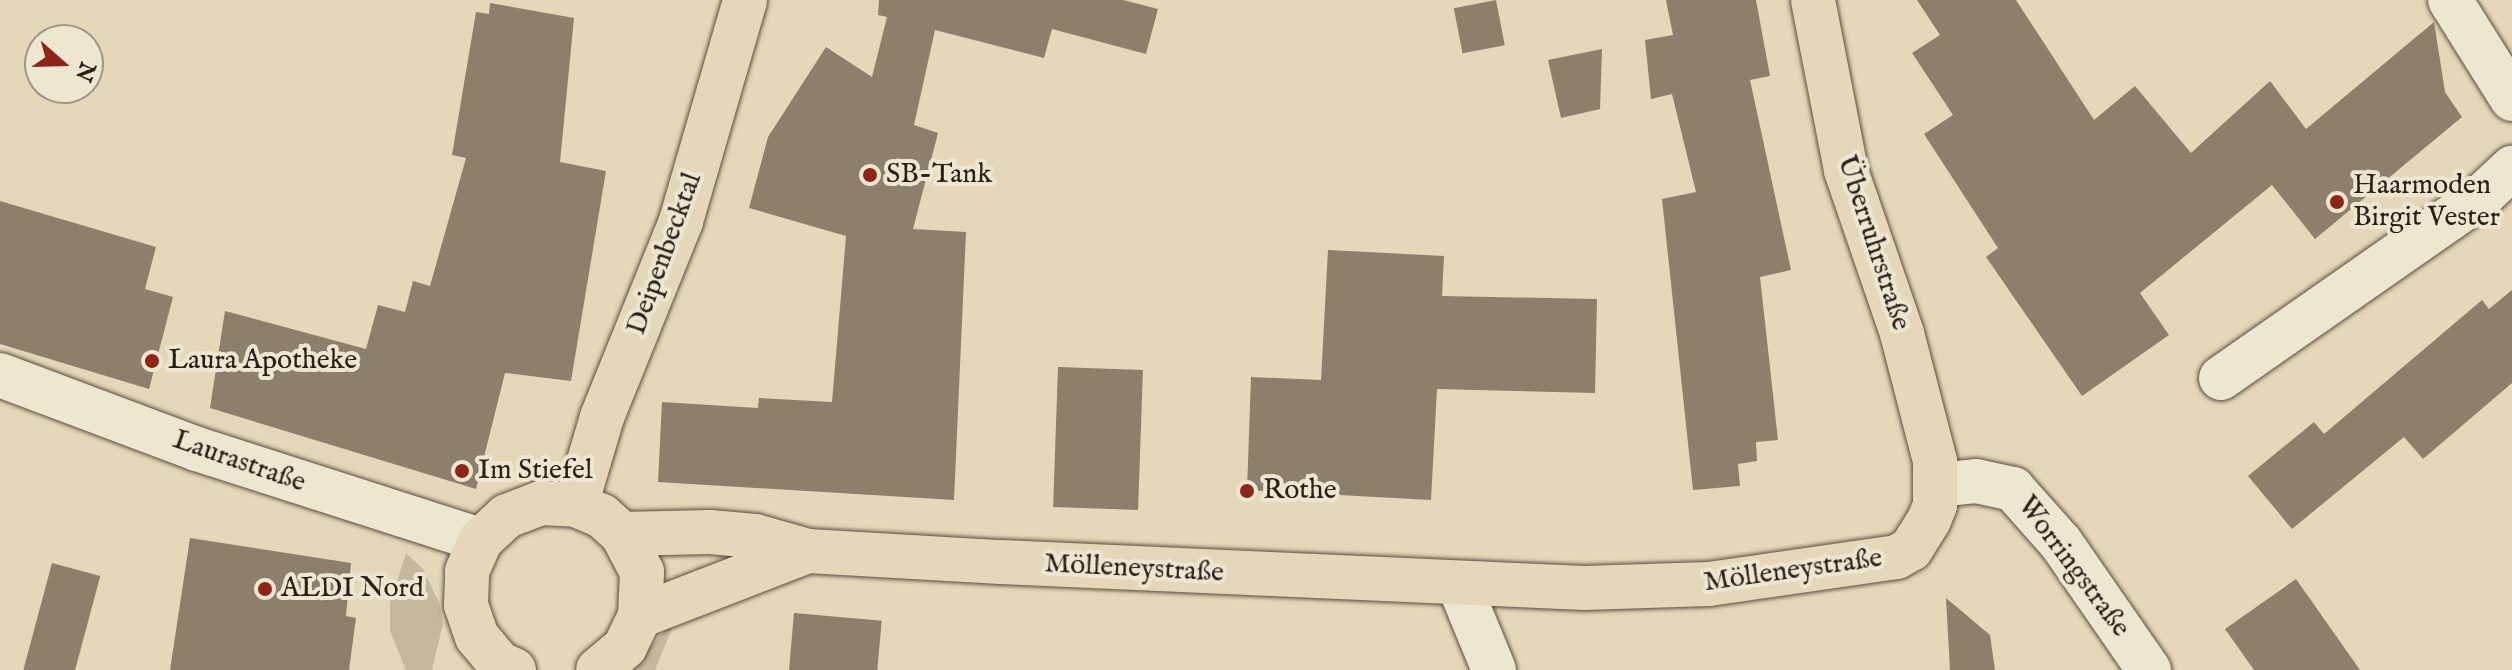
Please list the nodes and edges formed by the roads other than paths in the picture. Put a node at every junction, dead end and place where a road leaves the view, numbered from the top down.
1 (745, 0) edge
2 (1813, 0) edge
3 (2450, 0) edge
4 (2512, 99) edge
5 (2512, 168) edge
6 (0, 375) edge
7 (2221, 378) dead end
8 (1936, 485) junction
9 (576, 505) junction
10 (622, 534) junction
11 (481, 540) junction
12 (808, 551) junction
13 (1459, 585) junction
14 (640, 616) junction
15 (468, 653) edge
16 (514, 670) edge
17 (598, 670) edge
18 (1494, 670) edge
19 (2149, 670) edge

1 - 9 main road, Deipenbecktal
2 - 8 main road, Überruhrstraße
3 - 4 street
5 - 7 street
6 - 11 street, Laurastraße
8 - 13 main road, Mölleneystraße
8 - 19 street, Worringstraße
9 - 10 main road
9 - 11 main road
10 - 12 main road, Mölleneystraße
10 - 14 main road
11 - 15 main road
12 - 13 main road, Mölleneystraße
12 - 14 main road, Mölleneystraße
13 - 18 street
14 - 17 main road
15 - 16 main road

